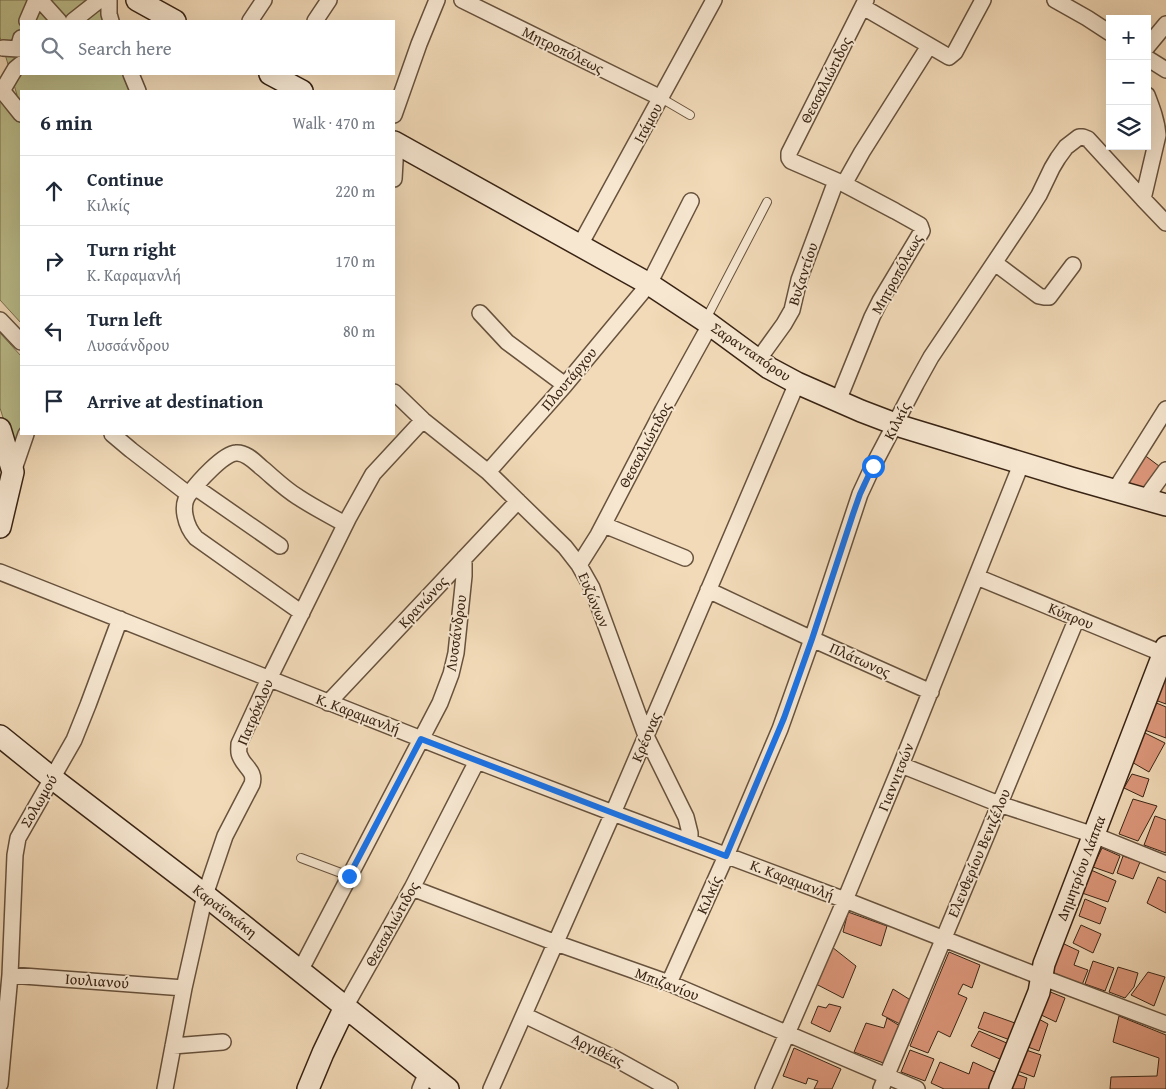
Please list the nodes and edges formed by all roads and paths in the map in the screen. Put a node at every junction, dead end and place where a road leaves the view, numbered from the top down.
1 (37, 0) edge
2 (137, 0) edge
3 (264, 0) edge
4 (329, 0) edge
5 (437, 0) edge
6 (462, 0) edge
7 (714, 0) edge
8 (983, 0) edge
9 (1055, 0) edge
10 (103, 1) edge
11 (864, 4) edge
12 (160, 5) edge
13 (27, 20) edge
14 (57, 20) edge
15 (74, 20) edge
16 (111, 20) edge
17 (174, 20) edge
18 (251, 20) edge
19 (316, 20) edge
20 (1166, 24) edge
21 (1106, 30) edge
22 (20, 42) edge
23 (1151, 42) edge
24 (929, 46) junction
25 (3, 48) dead end
26 (1150, 60) edge
27 (20, 65) edge
28 (1166, 70) edge
29 (131, 75) edge
30 (276, 75) edge
31 (1, 90) edge
32 (138, 90) edge
33 (300, 90) edge
34 (661, 98) junction
35 (1151, 105) edge
36 (395, 112) edge
37 (20, 113) edge
38 (690, 115) dead end
39 (395, 143) edge
40 (791, 161) joint
41 (840, 182) junction
42 (1143, 199) junction
43 (691, 201) dead end
44 (767, 202) dead end
45 (1166, 223) edge
46 (580, 245) junction
47 (995, 263) junction
48 (1073, 265) dead end
49 (649, 284) junction
50 (480, 313) dead end
51 (0, 320) edge
52 (707, 323) junction
53 (20, 341) edge
54 (758, 360) junction
55 (797, 383) junction
56 (565, 385) junction
57 (395, 393) edge
58 (838, 401) junction
59 (1166, 408) edge
60 (423, 420) junction
61 (895, 424) junction
62 (26, 435) edge
63 (113, 435) edge
64 (1, 437) edge
65 (1022, 462) junction
66 (1166, 470) edge
67 (13, 472) junction
68 (488, 472) junction
69 (1115, 490) junction
70 (191, 491) junction
71 (1146, 499) junction
72 (518, 500) junction
73 (1166, 505) edge
74 (345, 524) junction
75 (604, 525) junction
76 (0, 527) edge
77 (280, 546) dead end
78 (464, 558) junction
79 (685, 558) dead end
80 (579, 564) junction
81 (0, 572) edge
82 (976, 577) junction
83 (708, 590) junction
84 (302, 613) junction
85 (1077, 618) junction
86 (120, 619) junction
87 (812, 639) junction
88 (1165, 652) edge
89 (270, 679) junction
90 (931, 692) junction
91 (328, 703) junction
92 (0, 736) edge
93 (646, 736) junction
94 (421, 739) junction
95 (477, 760) junction
96 (901, 765) junction
97 (52, 778) junction
98 (999, 804) junction
99 (613, 813) junction
100 (1094, 835) junction
101 (690, 842) junction
102 (726, 856) junction
103 (301, 858) dead end
104 (1166, 864) edge
105 (349, 876) junction
106 (412, 888) junction
107 (205, 895) junction
108 (845, 900) junction
109 (7, 903) edge
110 (943, 938) junction
111 (556, 943) junction
112 (300, 971) junction
113 (10, 975) junction
114 (1042, 977) junction
115 (669, 983) junction
116 (184, 988) junction
117 (345, 1007) junction
118 (524, 1015) junction
119 (1166, 1024) edge
120 (787, 1034) junction
121 (223, 1042) dead end
122 (173, 1046) junction
123 (424, 1080) edge
124 (884, 1082) edge
125 (0, 1084) edge
126 (165, 1089) edge
127 (308, 1089) edge
128 (448, 1089) edge
129 (491, 1089) edge
130 (670, 1089) edge
131 (763, 1089) edge
132 (917, 1089) edge
133 (1000, 1089) edge

1 - 13 street
1 - 14 street
2 - 12 street
3 - 18 street
4 - 19 street
5 - 36 street
6 - 34 street, Μητροπόλεως
7 - 34 street, Ιτάμου
8 - 24 street
9 - 21 street
10 - 15 street
10 - 16 street
11 - 24 street
11 - 40 street, Θεσσαλιώτιδος
12 - 17 street
20 - 23 street
22 - 25 street
24 - 41 street, Βυζαντίου
26 - 28 street
27 - 31 street
29 - 32 street
30 - 33 street
31 - 37 street
34 - 38 lane, Μητροπόλεως
34 - 46 street, Ιτάμου
35 - 42 street
39 - 46 street, Σαρανταπόρου
40 - 41 street, Μητροπόλεως
41 - 54 street, Βυζαντίου
41 - 58 street, Μητροπόλεως
42 - 45 street
42 - 47 street, Κιλκίς
43 - 49 street, Πλουτάρχου
44 - 52 lane, Θεσσαλιώτιδος
46 - 49 street, Σαρανταπόρου
47 - 48 street
47 - 61 street, Κιλκίς
49 - 52 street, Σαρανταπόρου
49 - 56 street, Πλουτάρχου
50 - 56 street
51 - 53 street
52 - 54 street, Σαρανταπόρου
52 - 75 street, Θεσσαλιώτιδος
54 - 55 street, Σαρανταπόρου
55 - 58 street, Σαρανταπόρου
55 - 83 street, Κρέσνας
56 - 68 street, Πλουτάρχου
57 - 60 street, Ευζώνων
58 - 61 street, Σαρανταπόρου
59 - 69 street
60 - 68 street, Ευζώνων
60 - 74 street, Πατρόκλου
61 - 65 street, Σαρανταπόρου
61 - 87 street, Κιλκίς
62 - 67 street
63 - 70 street
64 - 67 street
65 - 69 street, Σαρανταπόρου
65 - 82 street, Γιαννιτσών
66 - 71 street
67 - 76 street
68 - 72 street, Ευζώνων
69 - 71 street, Σαρανταπόρου
70 - 74 street
70 - 77 street
70 - 84 street
71 - 73 street, Σαρανταπόρου
72 - 78 street, Κρανώνος
72 - 80 street, Ευζώνων
74 - 84 street, Πατρόκλου
75 - 79 street
75 - 80 street, Θεσσαλιώτιδος
78 - 91 street, Κρανώνος
78 - 94 street, Λυσσάνδρου
80 - 93 street, Ευζώνων
81 - 86 street, Κ. Καραμανλή
82 - 85 street, Κύπρου
82 - 90 street, Γιαννιτσών
83 - 87 street, Πλάτωνος
83 - 93 street, Κρέσνας
84 - 89 street, Πατρόκλου
85 - 88 street, Κύπρου
85 - 98 street, Ελευθερίου Βενιζέλου
86 - 89 street, Κ. Καραμανλή
86 - 97 street, Σολωμού
87 - 90 street, Πλάτωνος
87 - 102 street, Κιλκίς
88 - 100 street, Δημητρίου Λάππα
89 - 91 street, Κ. Καραμανλή
89 - 107 street, Πατρόκλου
90 - 96 street, Γιαννιτσών
91 - 94 street, Κ. Καραμανλή
92 - 97 street, Καραϊσκάκη
93 - 99 street, Κρέσνας
93 - 101 street, Ευζώνων
94 - 95 street, Κ. Καραμανλή
94 - 105 street, Λυσσάνδρου
95 - 99 street, Κ. Καραμανλή
95 - 106 street, Θεσσαλιώτιδος
96 - 98 street
96 - 108 street, Γιαννιτσών
97 - 107 street, Καραϊσκάκη
97 - 109 street, Σολωμού
98 - 100 street
98 - 110 street, Ελευθερίου Βενιζέλου
99 - 101 street, Κ. Καραμανλή
99 - 111 street, Κρέσνας
100 - 104 street
100 - 114 street, Δημητρίου Λάππα
101 - 102 street, Κ. Καραμανλή
102 - 108 street, Κ. Καραμανλή
102 - 115 street, Κιλκίς
103 - 105 lane
105 - 112 street, Λυσσάνδρου
106 - 111 street, Μπιζανίου
106 - 117 street, Θεσσαλιώτιδος
107 - 112 street, Καραϊσκάκη
107 - 116 street, Πατρόκλου
108 - 110 street, Κ. Καραμανλή
108 - 120 street, Γιαννιτσών
109 - 113 street, Σολωμού
110 - 114 street, Κ. Καραμανλή
110 - 124 street, Ελευθερίου Βενιζέλου
111 - 115 street, Μπιζανίου
111 - 118 street, Κρέσνας
112 - 117 street, Καραϊσκάκη
113 - 116 street, Ιουλιανού
113 - 125 street, Σολωμού
114 - 119 street, Κ. Καραμανλή
114 - 133 street, Δημητρίου Λάππα
115 - 120 street, Μπιζανίου
116 - 122 street, Πατρόκλου
117 - 123 street, Καραϊσκάκη
117 - 127 street, Θεσσαλιώτιδος
118 - 129 street, Κρέσνας
118 - 130 street, Αργιθέας
120 - 124 street, Μπιζανίου
120 - 131 street, Γιαννιτσών
121 - 122 street
122 - 126 street, Πατρόκλου
123 - 128 street, Καραϊσκάκη
124 - 132 street, Μπιζανίου

